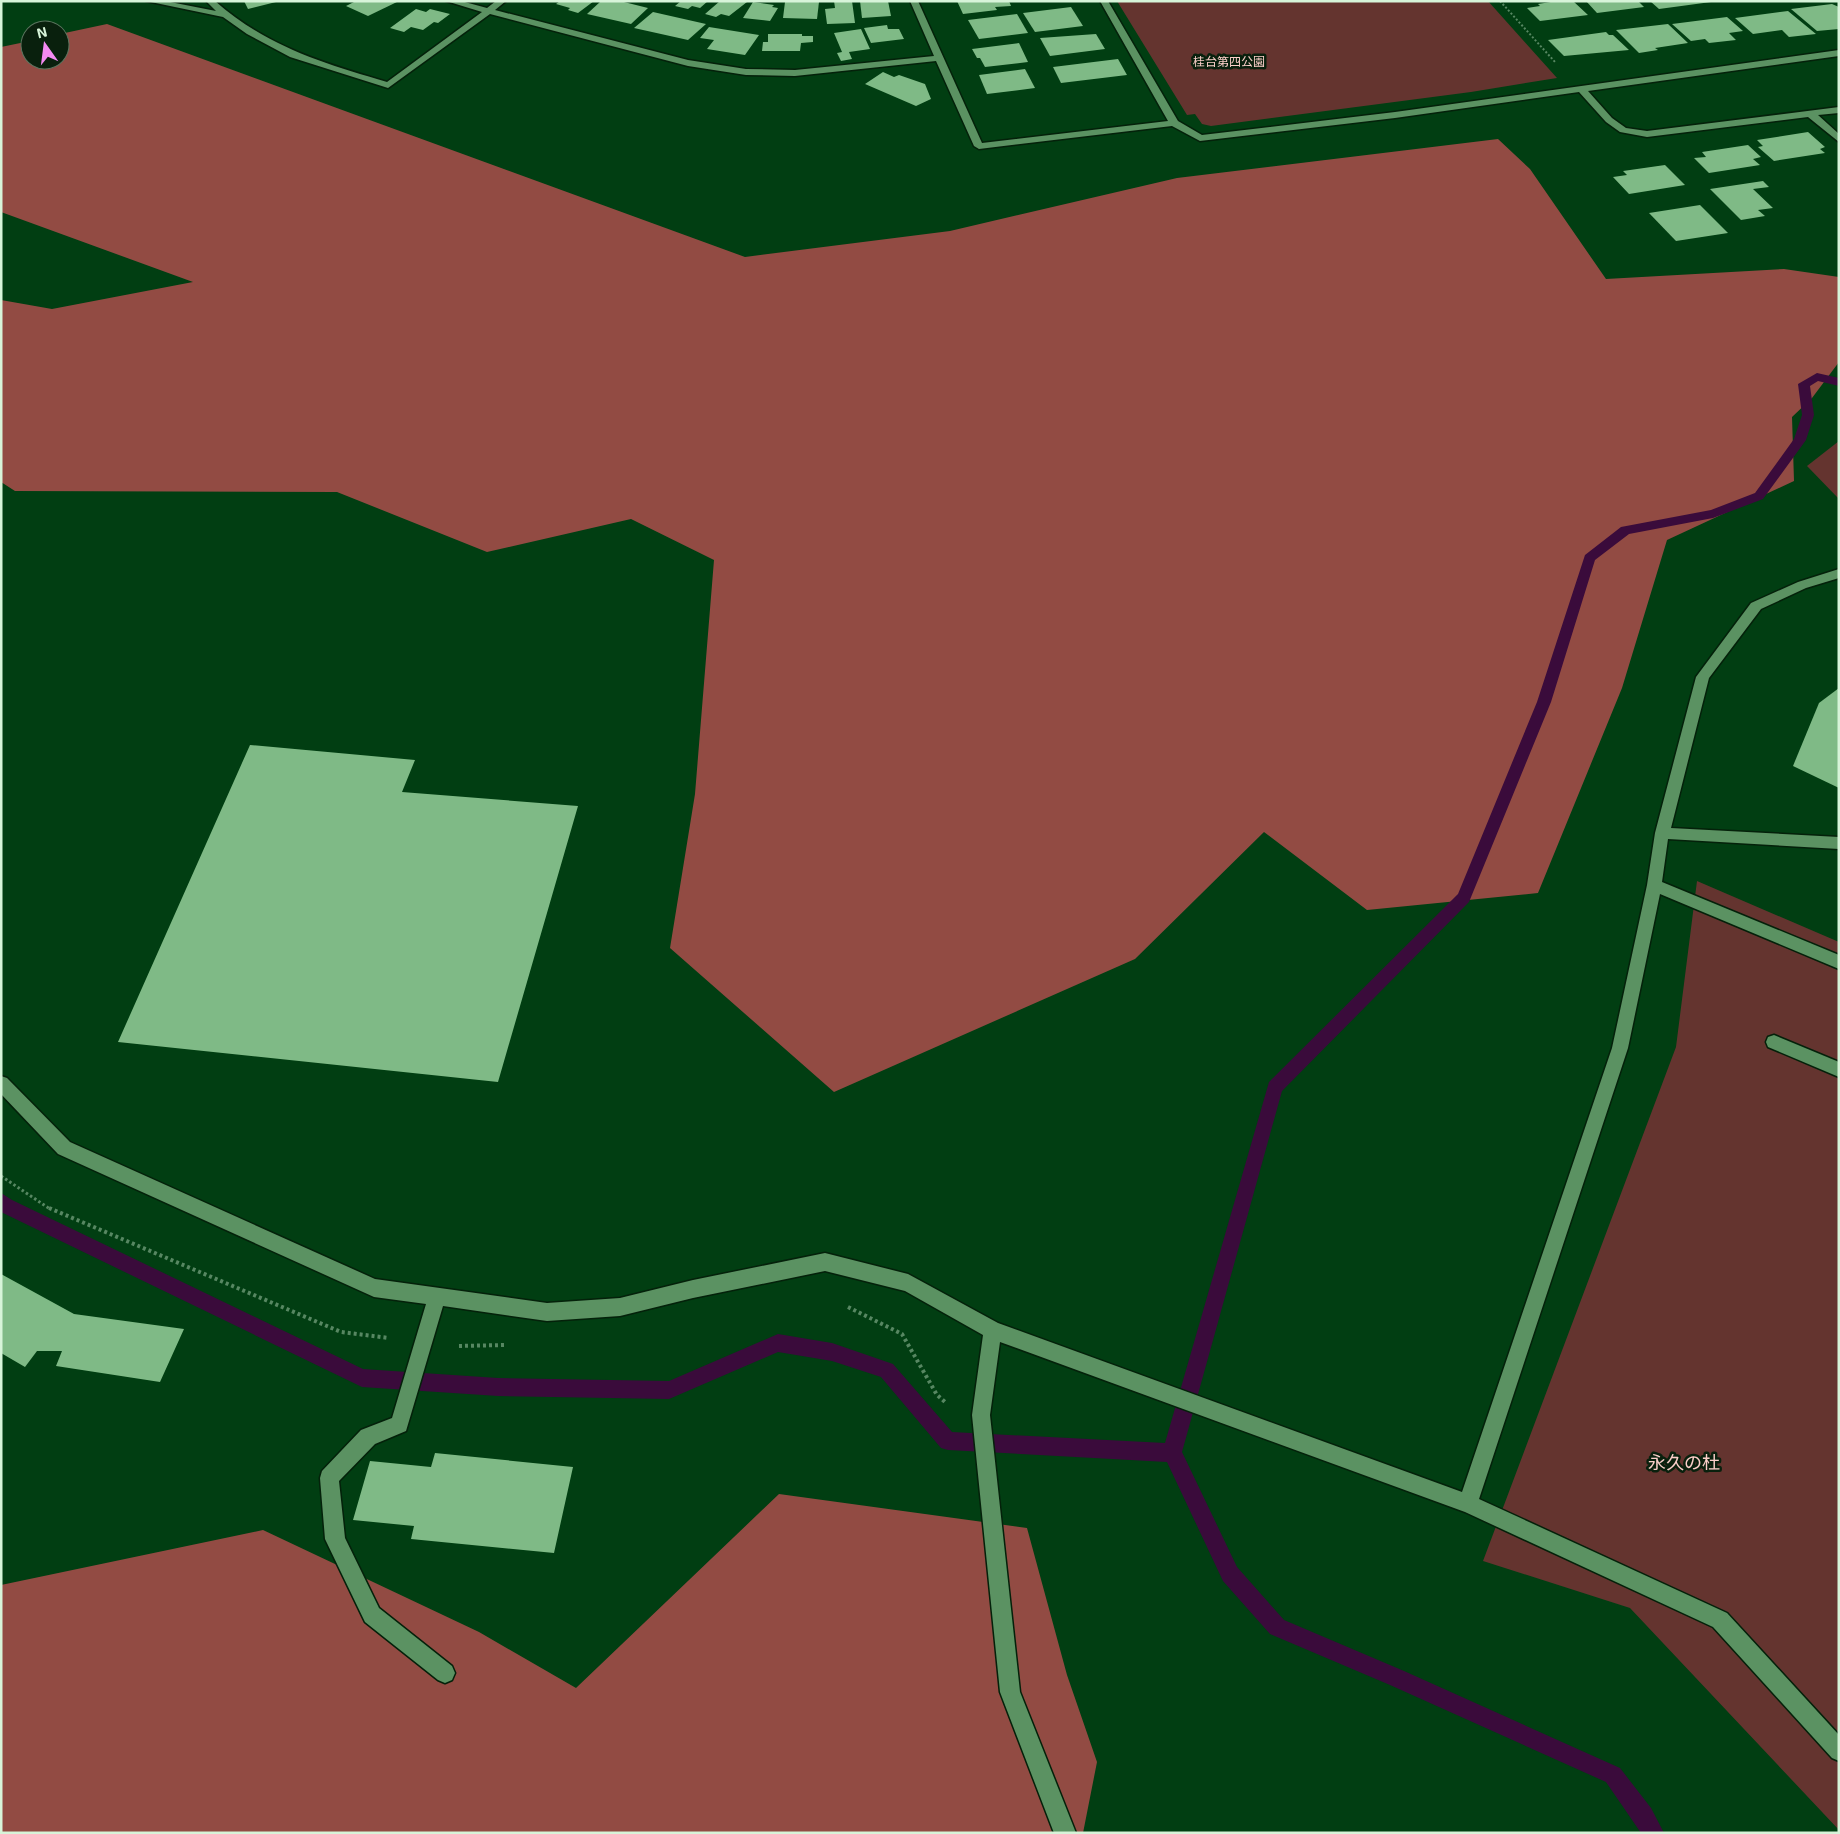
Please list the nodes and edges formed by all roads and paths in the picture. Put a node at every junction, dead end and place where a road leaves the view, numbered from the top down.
1 (150, 1) edge
2 (210, 1) edge
3 (450, 1) edge
4 (502, 1) edge
5 (914, 1) edge
6 (1104, 1) edge
7 (1500, 1) edge
8 (488, 13) junction
9 (224, 15) junction
10 (1839, 53) edge
11 (940, 58) junction
12 (1580, 88) junction
13 (1839, 110) edge
14 (1811, 114) junction
15 (1174, 123) junction
16 (1839, 139) edge
17 (1839, 573) edge
18 (1662, 833) junction
19 (1839, 843) edge
20 (1654, 885) junction
21 (1839, 962) edge
22 (1774, 1042) dead end
23 (1839, 1070) edge
24 (1, 1084) edge
25 (437, 1297) junction
26 (993, 1330) junction
27 (1468, 1504) junction
28 (446, 1672) dead end
29 (1839, 1751) edge
30 (1065, 1833) edge

1 - 9 street
2 - 9 street
3 - 8 street
4 - 8 street
5 - 11 street
6 - 15 street
7 - 12 path
8 - 9 street
8 - 11 street
10 - 12 street
11 - 15 street
12 - 14 street
12 - 15 street
13 - 14 street
14 - 16 street
17 - 18 street
18 - 19 street
18 - 20 street
20 - 21 street
20 - 27 street
22 - 23 street
24 - 25 street
25 - 26 street
25 - 28 street
26 - 27 street
26 - 30 street
27 - 29 street

